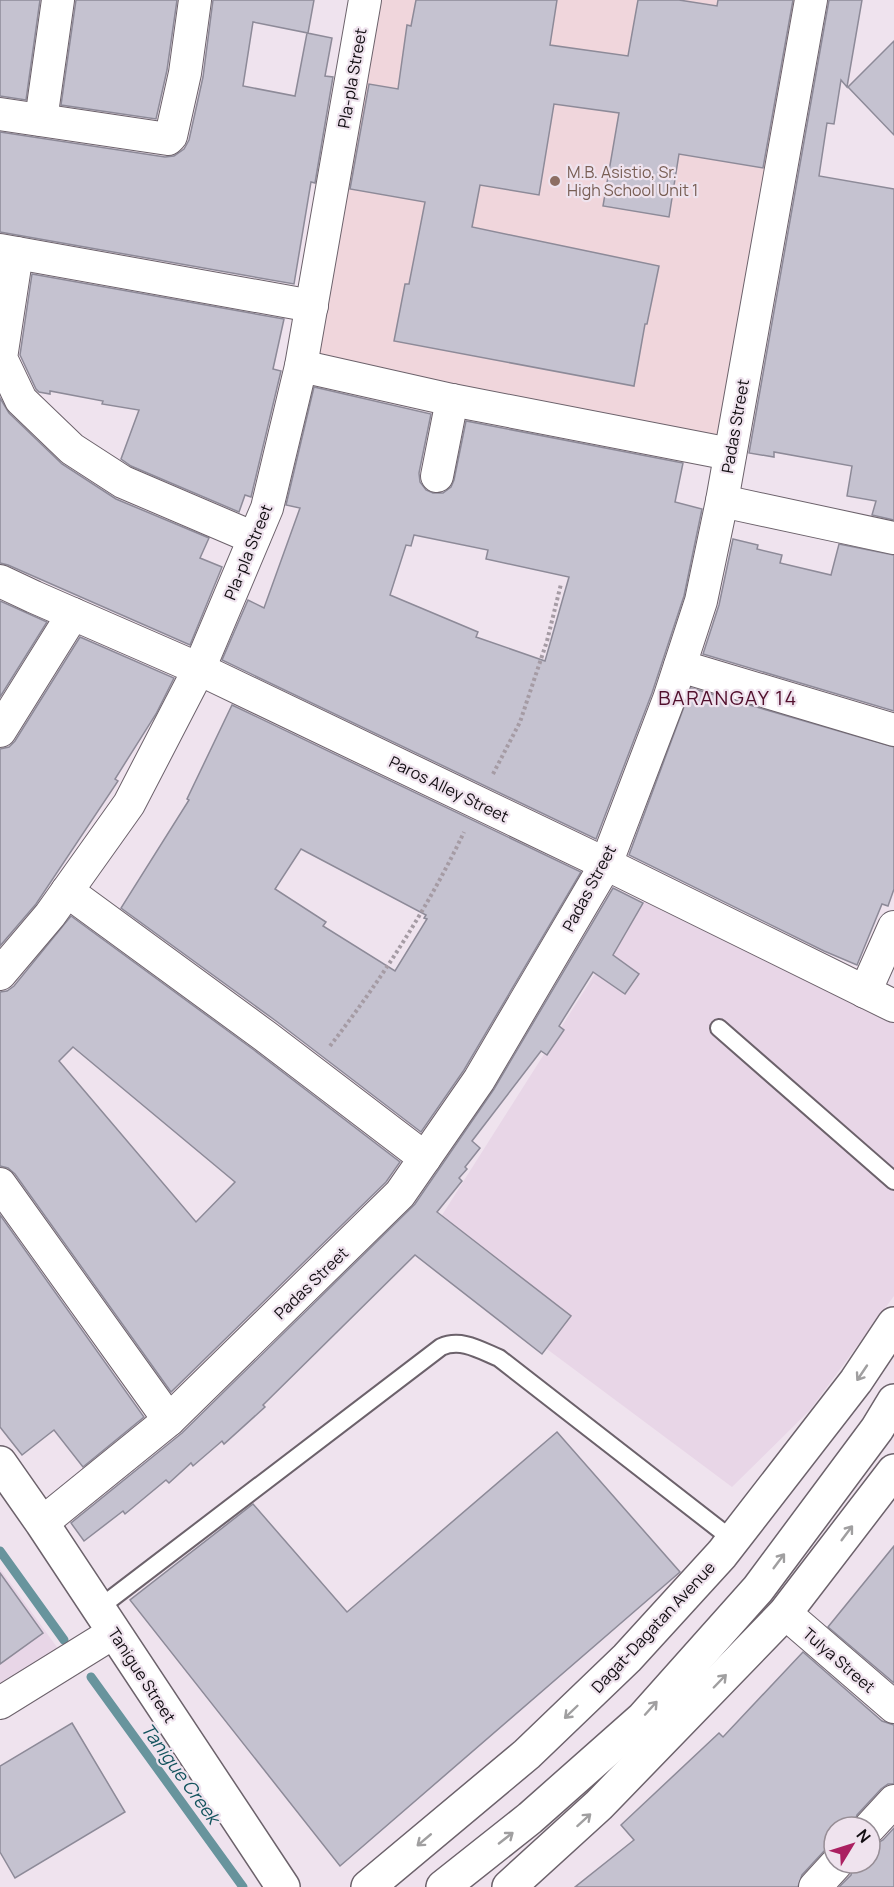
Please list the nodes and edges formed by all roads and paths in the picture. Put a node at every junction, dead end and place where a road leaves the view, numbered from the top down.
1 (58, 0) edge
2 (195, 0) edge
3 (365, 0) edge
4 (811, 0) edge
5 (0, 114) edge
6 (41, 120) junction
7 (9, 251) edge
8 (312, 306) junction
9 (301, 366) junction
10 (452, 400) junction
11 (730, 454) junction
12 (437, 476) dead end
13 (722, 501) junction
14 (254, 538) junction
15 (894, 538) edge
16 (0, 581) edge
17 (561, 584) dead end
18 (73, 614) junction
19 (680, 666) junction
20 (199, 669) junction
21 (894, 730) edge
22 (0, 731) edge
23 (478, 803) junction
24 (606, 864) junction
25 (67, 891) junction
26 (894, 927) edge
27 (0, 974) edge
28 (865, 992) junction
29 (894, 1006) edge
30 (719, 1028) dead end
31 (311, 1071) junction
32 (425, 1158) junction
33 (894, 1181) edge
34 (0, 1184) edge
35 (894, 1324) edge
36 (894, 1401) edge
37 (169, 1420) junction
38 (0, 1463) edge
39 (894, 1471) edge
40 (42, 1523) junction
41 (733, 1540) junction
42 (785, 1613) junction
43 (106, 1620) junction
44 (0, 1703) edge
45 (894, 1707) edge
46 (894, 1801) edge
47 (881, 1815) edge
48 (826, 1875) edge
49 (283, 1886) edge
50 (368, 1887) edge
51 (443, 1887) edge
52 (509, 1887) edge
53 (815, 1887) edge

1 - 6 street
2 - 6 street
3 - 8 street, Pla-pla Street
4 - 11 street, Padas Street
5 - 6 street
7 - 8 street
7 - 14 street
8 - 9 street, Pla-pla Street
9 - 10 street
9 - 14 street, Pla-pla Street
10 - 11 street
10 - 12 street
11 - 13 street, Padas Street
13 - 15 street
13 - 19 street, Padas Street
14 - 20 street, Pla-pla Street
16 - 18 street, Paros Alley Street
17 - 23 path
18 - 20 street, Paros Alley Street
18 - 22 street
19 - 21 street
19 - 24 street, Padas Street
20 - 23 street, Paros Alley Street
20 - 25 street, Pla-pla Street
23 - 24 street, Paros Alley Street
23 - 31 path
24 - 28 street, Paros Alley Street
24 - 32 street, Padas Street
25 - 27 street, Pla-pla Street
25 - 31 street
26 - 28 street
28 - 29 street, Paros Alley Street
30 - 33 lane
31 - 32 street
32 - 37 street, Padas Street
34 - 37 street
35 -> 41 main road, Dagat-Dagatan Avenue
51 -> 36 main road
37 - 40 street, Padas Street
38 - 40 main road, Tanigue Street
42 -> 39 main road
40 - 43 main road, Tanigue Street
41 - 43 lane
41 -> 50 main road, Dagat-Dagatan Avenue
42 - 45 street, Tulya Street
52 -> 42 main road
43 - 44 street
43 - 49 main road, Tanigue Street
46 - 47 street
48 - 53 street

